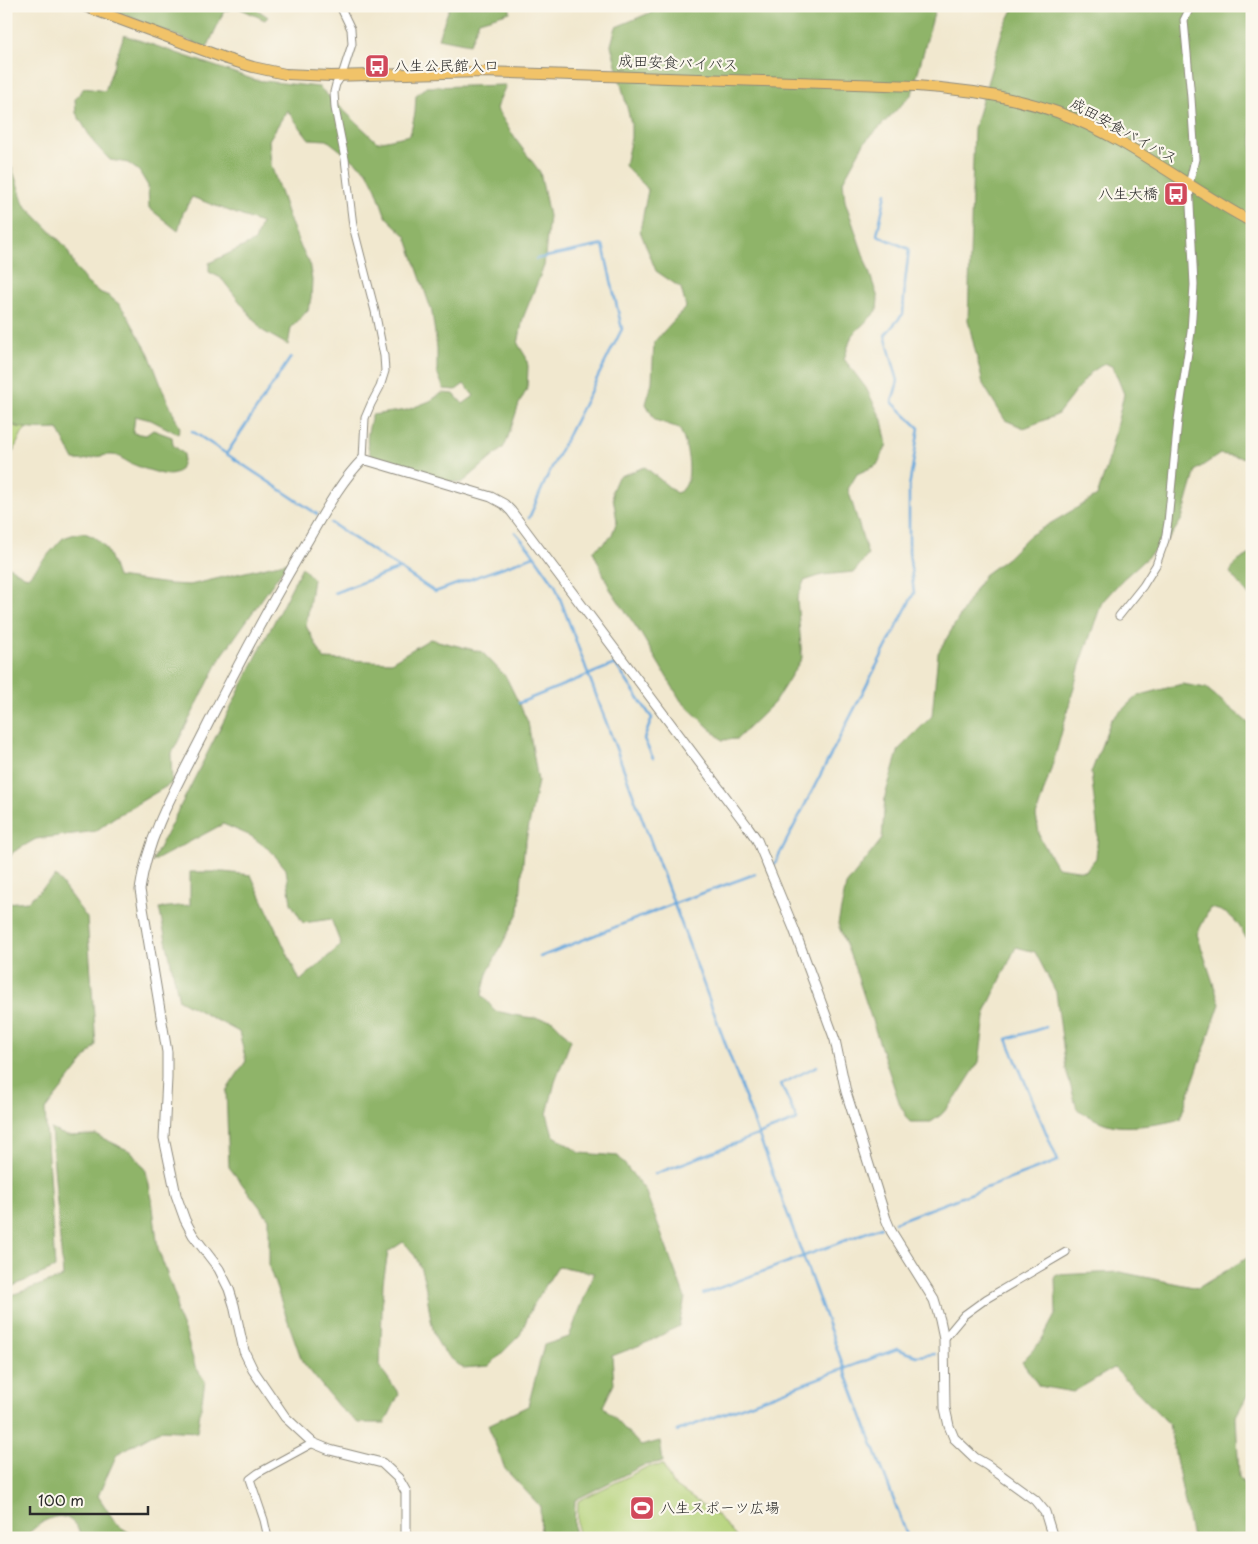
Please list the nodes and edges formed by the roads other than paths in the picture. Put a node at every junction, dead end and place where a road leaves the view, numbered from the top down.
1 (84, 6) edge
2 (340, 6) edge
3 (1191, 6) edge
4 (342, 75) junction
5 (1189, 185) junction
6 (1252, 222) edge
7 (363, 459) junction
8 (1119, 616) dead end
9 (1066, 1252) dead end
10 (944, 1339) junction
11 (313, 1443) junction
12 (268, 1538) edge
13 (406, 1538) edge
14 (1054, 1538) edge

1 - 4 main road, 成田安食バイパス
2 - 4 street
3 - 5 street
4 - 5 main road, 成田安食バイパス
4 - 7 street
5 - 6 main road, 成田安食バイパス
5 - 8 street
7 - 10 street
7 - 11 street
9 - 10 street
10 - 14 street
11 - 12 street
11 - 13 street

